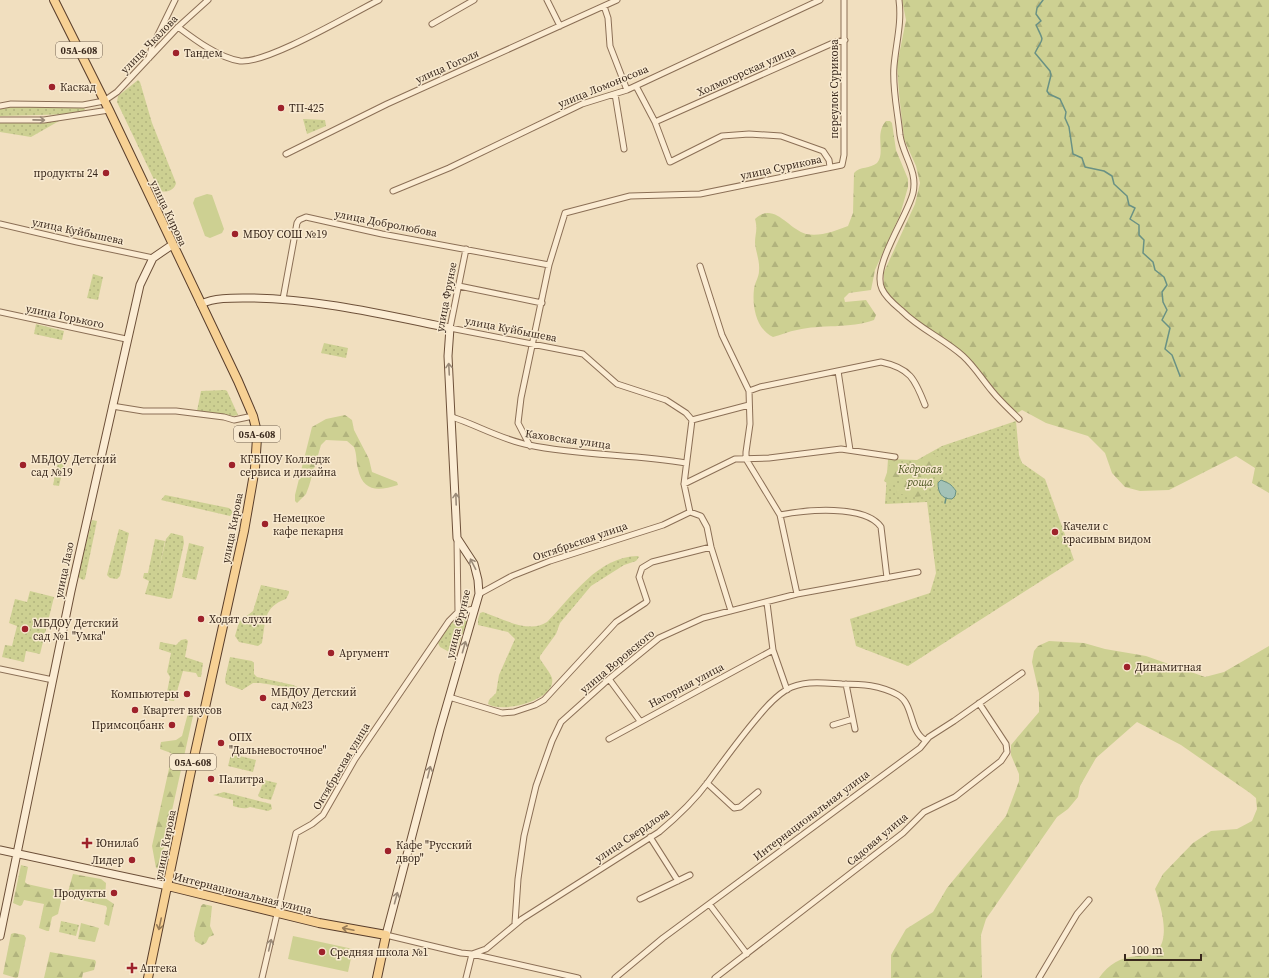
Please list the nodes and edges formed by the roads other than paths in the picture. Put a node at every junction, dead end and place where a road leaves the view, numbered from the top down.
1 (54, 0) edge
2 (175, 0) edge
3 (208, 0) edge
4 (379, 0) edge
5 (474, 0) edge
6 (547, 0) edge
7 (617, 0) edge
8 (820, 0) edge
9 (844, 0) edge
10 (899, 0) edge
11 (604, 6) junction
12 (432, 24) dead end
13 (560, 26) junction
14 (178, 27) junction
15 (845, 40) junction
16 (149, 59) junction
17 (636, 86) junction
18 (627, 90) junction
19 (615, 94) junction
20 (104, 101) junction
21 (0, 106) edge
22 (109, 110) junction
23 (0, 120) edge
24 (655, 122) junction
25 (624, 149) dead end
26 (286, 154) dead end
27 (830, 167) junction
28 (393, 191) dead end
29 (0, 224) edge
30 (172, 245) junction
31 (466, 249) junction
32 (152, 258) junction
33 (549, 265) junction
34 (700, 266) dead end
35 (459, 286) junction
36 (283, 299) junction
37 (542, 302) junction
38 (201, 304) junction
39 (0, 312) edge
40 (450, 328) junction
41 (126, 340) junction
42 (534, 345) junction
43 (838, 371) junction
44 (749, 391) junction
45 (749, 405) junction
46 (925, 405) dead end
47 (112, 406) junction
48 (253, 416) junction
49 (452, 417) junction
50 (1020, 419) dead end
51 (692, 420) junction
52 (530, 446) junction
53 (850, 450) junction
54 (895, 457) dead end
55 (746, 459) junction
56 (686, 463) junction
57 (684, 484) junction
58 (690, 512) junction
59 (780, 515) junction
60 (457, 538) junction
61 (711, 547) junction
62 (918, 572) dead end
63 (887, 578) junction
64 (479, 594) junction
65 (797, 594) junction
66 (767, 603) junction
67 (474, 609) junction
68 (731, 611) junction
69 (458, 612) junction
70 (773, 650) junction
71 (0, 669) edge
72 (1022, 673) dead end
73 (609, 679) junction
74 (53, 680) junction
75 (846, 684) junction
76 (787, 690) junction
77 (449, 697) junction
78 (979, 703) junction
79 (853, 719) junction
80 (640, 721) junction
81 (833, 725) dead end
82 (855, 729) dead end
83 (609, 739) dead end
84 (925, 740) junction
85 (707, 784) junction
86 (758, 792) dead end
87 (650, 837) junction
88 (0, 850) edge
89 (17, 853) junction
90 (690, 875) dead end
91 (678, 881) junction
92 (168, 886) junction
93 (640, 898) dead end
94 (1089, 900) dead end
95 (710, 905) junction
96 (277, 912) junction
97 (516, 923) junction
98 (386, 935) junction
99 (0, 936) edge
100 (472, 954) junction
101 (747, 954) junction
102 (148, 978) edge
103 (262, 978) edge
104 (377, 978) edge
105 (466, 978) edge
106 (575, 978) edge
107 (614, 978) edge
108 (715, 978) edge
109 (1039, 978) edge

1 - 20 main road, улица Кирова / 05А-608
2 - 16 street
3 - 14 street, улица Чкалова
4 - 14 street
5 - 12 street
6 - 13 street
7 - 11 street, улица Гоголя
8 - 17 street, улица Ломоносова
9 - 15 street, переулок Сурикова
10 - 50 street
11 - 13 street, улица Гоголя
11 - 18 street
13 - 26 street, улица Гоголя
14 - 16 street, улица Чкалова
15 - 24 street, Холмогорская улица
15 - 27 street, переулок Сурикова
16 - 20 street, улица Чкалова
17 - 18 street, улица Ломоносова
17 - 24 street
18 - 19 street, улица Ломоносова
19 - 25 street
19 - 28 street, улица Ломоносова
20 - 21 street
20 - 22 main road, улица Кирова / 05А-608
23 -> 22 street
22 - 30 main road, улица Кирова / 05А-608
24 - 27 street, улица Сурикова
27 - 33 street, улица Сурикова
29 - 32 street, улица Куйбышева
30 - 32 main road
30 - 38 main road, улица Кирова / 05А-608
31 - 33 street, улица Добролюбова
31 - 35 street, улица Фрунзе
31 - 36 street, улица Добролюбова
32 - 41 main road, улица Лазо
33 - 37 street
34 - 44 street
35 - 37 street
35 - 40 street, улица Фрунзе
36 - 38 main road, улица Куйбышева
36 - 40 main road, улица Куйбышева
37 - 42 street
38 - 48 main road, улица Кирова / 05А-608
39 - 41 street, улица Горького
40 - 42 street, улица Куйбышева
49 -> 40 main road, улица Фрунзе
41 - 47 main road, улица Лазо
42 - 51 street, улица Куйбышева
42 - 52 street
43 - 44 street
43 - 46 street
43 - 53 street
44 - 45 street
45 - 51 street
45 - 55 street
47 - 48 street
47 - 74 main road, улица Лазо
48 - 92 main road, улица Кирова / 05А-608
49 - 52 street, Каховская улица
60 -> 49 main road, улица Фрунзе
51 - 56 street
52 - 56 street, Каховская улица
53 - 54 street
53 - 55 street
55 - 57 street
55 - 59 street
56 - 57 street
57 - 58 street
58 - 61 street
58 - 64 street, Октябрьская улица
59 - 63 street
59 - 65 street
64 -> 60 main road, улица Фрунзе
60 - 69 street
61 - 68 street
61 - 77 street
62 - 63 street, улица Воровского
63 - 65 street, улица Воровского
64 - 67 main road, улица Фрунзе
65 - 66 street, улица Воровского
66 - 68 street, улица Воровского
66 - 70 street
67 - 69 street
77 -> 67 main road, улица Фрунзе
68 - 73 street, улица Воровского
69 - 96 street, Октябрьская улица
70 - 76 street
70 - 80 street, Нагорная улица
71 - 74 street
72 - 78 street, Интернациональная улица
73 - 80 street
73 - 97 street, улица Воровского
74 - 89 main road, улица Лазо
75 - 76 street, улица Свердлова
75 - 79 street
75 - 84 street, улица Свердлова
76 - 85 street, улица Свердлова
98 -> 77 main road, улица Фрунзе
78 - 84 street, Интернациональная улица
78 - 101 street, Садовая улица
79 - 81 street
79 - 82 street
80 - 83 street, Нагорная улица
84 - 95 street, Интернациональная улица
85 - 86 street
85 - 87 street, улица Свердлова
87 - 91 street
87 - 97 street, улица Свердлова
88 - 89 main road, Интернациональная улица
89 - 92 main road, Интернациональная улица
89 - 99 main road, улица Лазо
90 - 91 street
91 - 93 street
92 - 96 main road, Интернациональная улица
92 -> 102 main road, улица Кирова / 05А-608
94 - 109 street
95 - 101 street
95 - 107 street, Интернациональная улица
98 -> 96 main road, Интернациональная улица
103 -> 96 street, Октябрьская улица
97 - 100 street, улица Свердлова
98 - 100 street
98 - 104 main road, улица Фрунзе
100 - 105 street
100 - 106 street
101 - 108 street, Садовая улица

